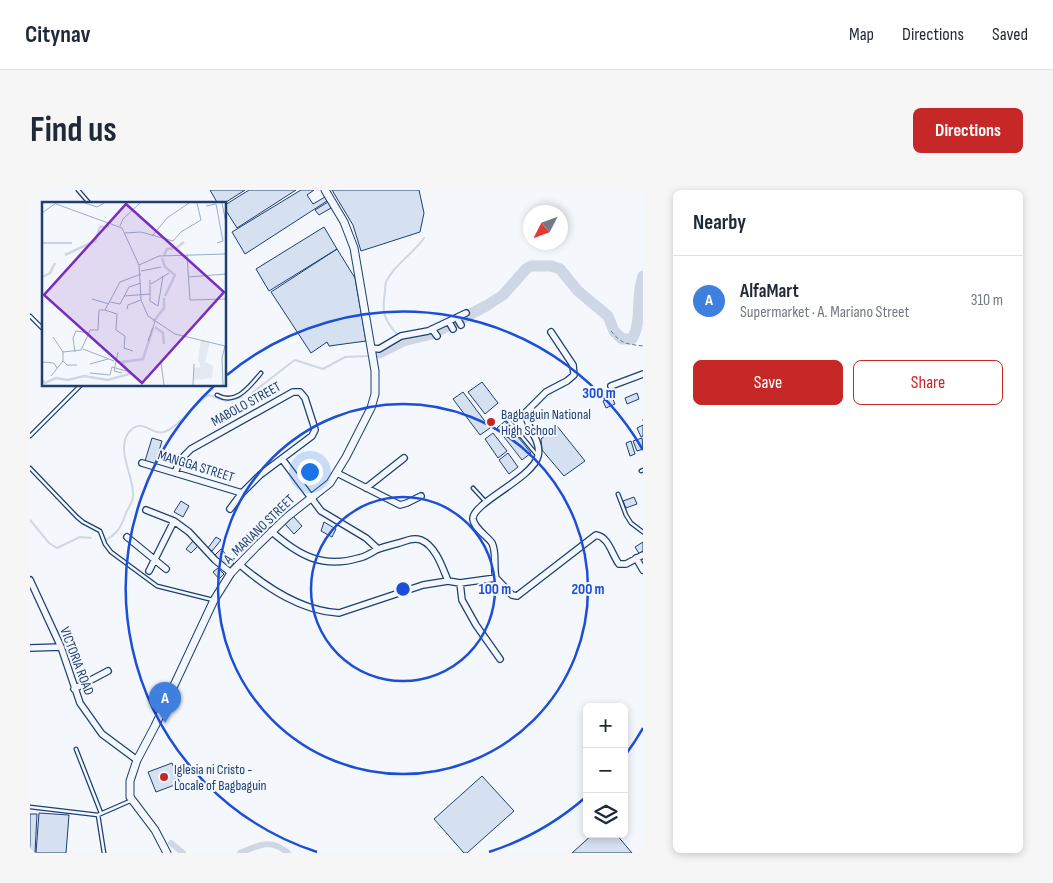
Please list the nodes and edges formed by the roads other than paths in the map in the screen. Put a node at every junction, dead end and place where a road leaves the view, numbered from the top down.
1 (78, 190) edge
2 (325, 190) edge
3 (88, 202) edge
4 (466, 313) dead end
5 (30, 316) edge
6 (42, 328) edge
7 (552, 332) dead end
8 (372, 352) junction
9 (261, 373) dead end
10 (643, 374) edge
11 (80, 386) edge
12 (611, 386) dead end
13 (217, 395) dead end
14 (503, 414) dead end
15 (314, 433) joint
16 (30, 436) edge
17 (538, 456) junction
18 (404, 458) dead end
19 (282, 459) junction
20 (142, 463) dead end
21 (30, 468) edge
22 (175, 473) junction
23 (337, 473) junction
24 (366, 488) junction
25 (473, 488) dead end
26 (242, 492) junction
27 (618, 494) dead end
28 (421, 496) dead end
29 (310, 497) junction
30 (486, 503) junction
31 (230, 509) dead end
32 (146, 510) dead end
33 (174, 521) junction
34 (271, 532) junction
35 (643, 532) edge
36 (127, 538) dead end
37 (378, 549) junction
38 (643, 554) edge
39 (636, 558) junction
40 (155, 561) junction
41 (239, 564) junction
42 (166, 569) dead end
43 (643, 570) edge
44 (150, 571) dead end
45 (231, 573) junction
46 (496, 578) junction
47 (30, 580) edge
48 (448, 582) junction
49 (460, 583) junction
50 (214, 600) junction
51 (61, 647) junction
52 (30, 648) edge
53 (500, 659) dead end
54 (108, 671) dead end
55 (74, 689) junction
56 (76, 749) dead end
57 (137, 760) junction
58 (131, 801) junction
59 (30, 807) edge
60 (99, 814) junction
61 (104, 853) edge
62 (167, 853) edge

1 - 3 lane
2 - 8 street, A. MARIANO STREET
4 - 8 street
5 - 6 lane
7 - 17 street
8 - 23 street, A. MARIANO STREET
9 - 13 lane
10 - 12 street
11 - 16 lane
14 - 17 lane
15 - 19 street, MANGGA STREET
15 - 22 street, MABOLO STREET
17 - 30 street
18 - 24 street
19 - 26 street, MANGGA STREET
19 - 29 street
20 - 22 street, MANGGA STREET
21 - 50 lane
22 - 26 street, MANGGA STREET
23 - 24 street
23 - 29 street, A. MARIANO STREET
24 - 28 street
25 - 30 lane
26 - 31 street, MANGGA STREET
27 - 35 lane
29 - 34 street, A. MARIANO STREET
29 - 37 street
30 - 46 street
32 - 33 street
33 - 40 street
33 - 45 street
34 - 37 street
34 - 41 street, A. MARIANO STREET
36 - 40 street
37 - 48 street
38 - 39 street
39 - 43 street
39 - 46 street
40 - 42 street
40 - 44 street
41 - 45 street, A. MARIANO STREET
41 - 48 street
45 - 50 street, A. MARIANO STREET
46 - 49 street
47 - 51 street, VICTORIA ROAD
48 - 49 street
49 - 53 street
50 - 57 street, A. MARIANO STREET
51 - 52 street
51 - 55 street, VICTORIA ROAD
54 - 55 street
55 - 57 street, VICTORIA ROAD
56 - 60 lane
57 - 58 street, A. MARIANO STREET
58 - 60 lane
58 - 62 street
59 - 60 lane
60 - 61 lane

